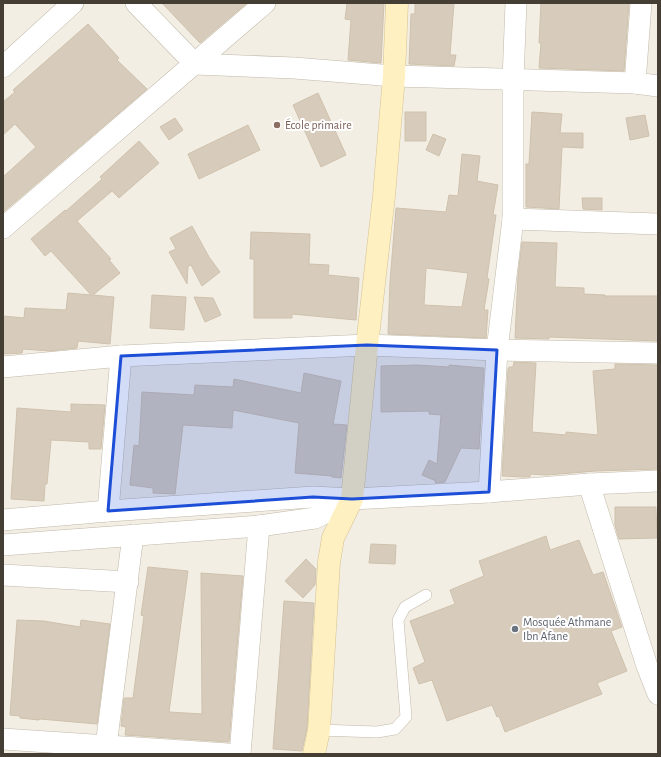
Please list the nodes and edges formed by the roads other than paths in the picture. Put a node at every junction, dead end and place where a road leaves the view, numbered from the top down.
1 (74, 3) edge
2 (136, 3) edge
3 (265, 3) edge
4 (397, 3) edge
5 (516, 3) edge
6 (641, 3) edge
7 (195, 64) junction
8 (3, 67) edge
9 (394, 76) junction
10 (513, 80) junction
11 (635, 83) junction
12 (658, 86) edge
13 (513, 219) junction
14 (658, 224) edge
15 (3, 228) edge
16 (367, 345) junction
17 (497, 350) junction
18 (658, 353) edge
19 (121, 356) junction
20 (3, 367) edge
21 (658, 481) edge
22 (589, 484) junction
23 (489, 492) junction
24 (352, 499) junction
25 (108, 511) junction
26 (3, 520) edge
27 (259, 526) junction
28 (133, 536) junction
29 (3, 545) edge
30 (3, 575) edge
31 (128, 582) junction
32 (426, 594) dead end
33 (652, 667) edge
34 (658, 694) edge
35 (319, 730) junction
36 (3, 739) edge
37 (106, 750) edge
38 (228, 754) edge
39 (240, 754) edge
40 (314, 754) edge

1 - 8 street
2 - 7 street
3 - 7 street
4 - 9 street
5 - 10 street
6 - 11 street
7 - 9 street
7 - 15 street
9 - 10 street
9 - 16 street
10 - 11 street
10 - 13 street
11 - 12 street
13 - 14 street
13 - 17 street
16 - 17 street
16 - 19 street
16 - 24 street
17 - 18 street
17 - 23 street
19 - 20 street
19 - 25 street
21 - 22 street
22 - 23 street
22 - 33 street
23 - 24 street
24 - 25 street
24 - 27 street
24 - 35 street
25 - 26 street
27 - 28 street
27 - 39 street
28 - 29 street
28 - 31 street
30 - 31 street
31 - 37 street
32 - 35 lane
33 - 34 street
35 - 40 street
36 - 37 street
37 - 38 street

